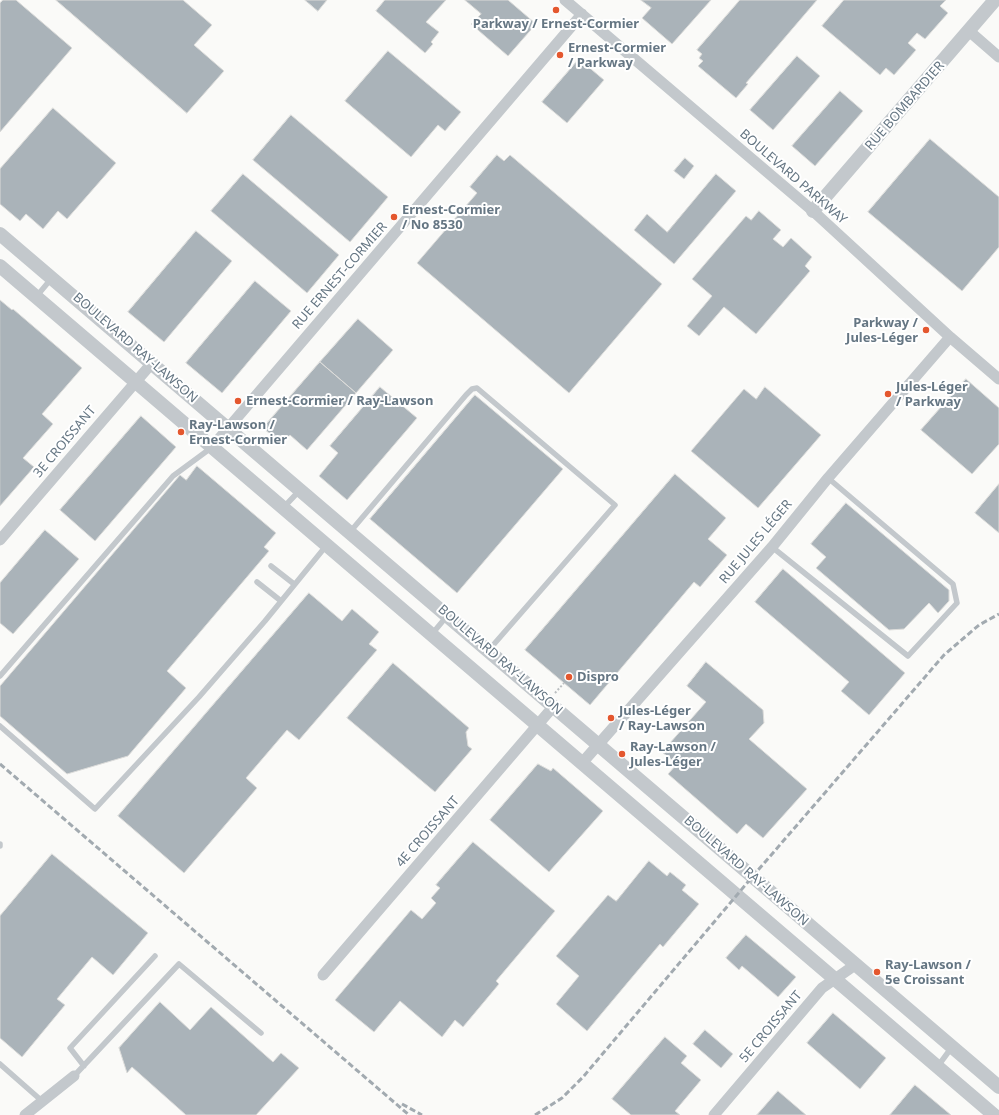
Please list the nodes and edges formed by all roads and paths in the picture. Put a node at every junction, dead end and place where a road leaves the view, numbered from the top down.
1 (565, 0) edge
2 (992, 1) edge
3 (582, 14) junction
4 (969, 31) junction
5 (999, 57) edge
6 (813, 211) junction
7 (0, 234) edge
8 (0, 266) edge
9 (52, 278) junction
10 (36, 297) junction
11 (950, 337) junction
12 (152, 363) junction
13 (999, 379) edge
14 (136, 382) junction
15 (228, 428) junction
16 (212, 447) junction
17 (828, 478) junction
18 (301, 490) junction
19 (283, 508) junction
20 (350, 532) junction
21 (0, 540) edge
22 (326, 545) junction
23 (772, 547) junction
24 (271, 566) dead end
25 (257, 582) dead end
26 (294, 584) junction
27 (281, 601) junction
28 (448, 615) junction
29 (432, 635) junction
30 (488, 651) junction
31 (0, 676) edge
32 (553, 707) junction
33 (538, 725) junction
34 (0, 726) edge
35 (598, 745) junction
36 (582, 763) junction
37 (155, 956) dead end
38 (855, 965) junction
39 (323, 975) dead end
40 (835, 979) junction
41 (261, 1033) dead end
42 (952, 1047) junction
43 (0, 1064) edge
44 (84, 1066) junction
45 (937, 1067) junction
46 (74, 1076) joint
47 (999, 1087) edge
48 (42, 1101) junction
49 (25, 1115) edge
50 (714, 1115) edge
51 (994, 1115) edge

1 - 3 street, BOULEVARD PARKWAY
2 - 4 street, RUE BOMBARDIER
3 - 6 street, BOULEVARD PARKWAY
3 - 15 street, RUE ERNEST-CORMIER
4 - 5 street
4 - 6 street, RUE BOMBARDIER
6 - 11 street, BOULEVARD PARKWAY
7 - 9 street, BOULEVARD RAY-LAWSON
8 - 10 street, BOULEVARD RAY-LAWSON
9 - 10 lane
9 - 12 street, BOULEVARD RAY-LAWSON
10 - 14 street, BOULEVARD RAY-LAWSON
11 - 13 street, BOULEVARD PARKWAY
11 - 17 street, RUE JULES LÉGER
12 - 14 street, 3E CROISSANT
12 - 15 street, BOULEVARD RAY-LAWSON
14 - 16 street, BOULEVARD RAY-LAWSON
14 - 21 street, 3E CROISSANT
15 - 16 street, RUE ERNEST-CORMIER
15 - 18 street, BOULEVARD RAY-LAWSON
16 - 19 street, BOULEVARD RAY-LAWSON
16 - 31 lane
17 - 23 street, RUE JULES LÉGER
17 - 23 lane
18 - 19 lane
18 - 20 street, BOULEVARD RAY-LAWSON
19 - 22 street, BOULEVARD RAY-LAWSON
20 - 28 street, BOULEVARD RAY-LAWSON
20 - 30 lane
22 - 26 lane
22 - 29 street, BOULEVARD RAY-LAWSON
23 - 35 street, RUE JULES LÉGER
24 - 26 lane
25 - 27 lane
26 - 27 lane
27 - 34 lane
28 - 29 lane
28 - 30 street, BOULEVARD RAY-LAWSON
29 - 33 street, BOULEVARD RAY-LAWSON
30 - 32 street, BOULEVARD RAY-LAWSON
32 - 33 street, 4E CROISSANT
32 - 35 street, BOULEVARD RAY-LAWSON
33 - 36 street, BOULEVARD RAY-LAWSON
33 - 39 street, 4E CROISSANT
35 - 36 street, RUE JULES LÉGER
35 - 38 street, BOULEVARD RAY-LAWSON
36 - 40 street, BOULEVARD RAY-LAWSON
37 - 44 lane
38 - 40 street, 5E CROISSANT
38 - 42 street, BOULEVARD RAY-LAWSON
40 - 45 street, BOULEVARD RAY-LAWSON
40 - 50 street, 5E CROISSANT
41 - 44 lane
42 - 45 lane
42 - 47 street, BOULEVARD RAY-LAWSON
43 - 48 lane
44 - 46 lane
45 - 51 street, BOULEVARD RAY-LAWSON
46 - 48 street
48 - 49 street

